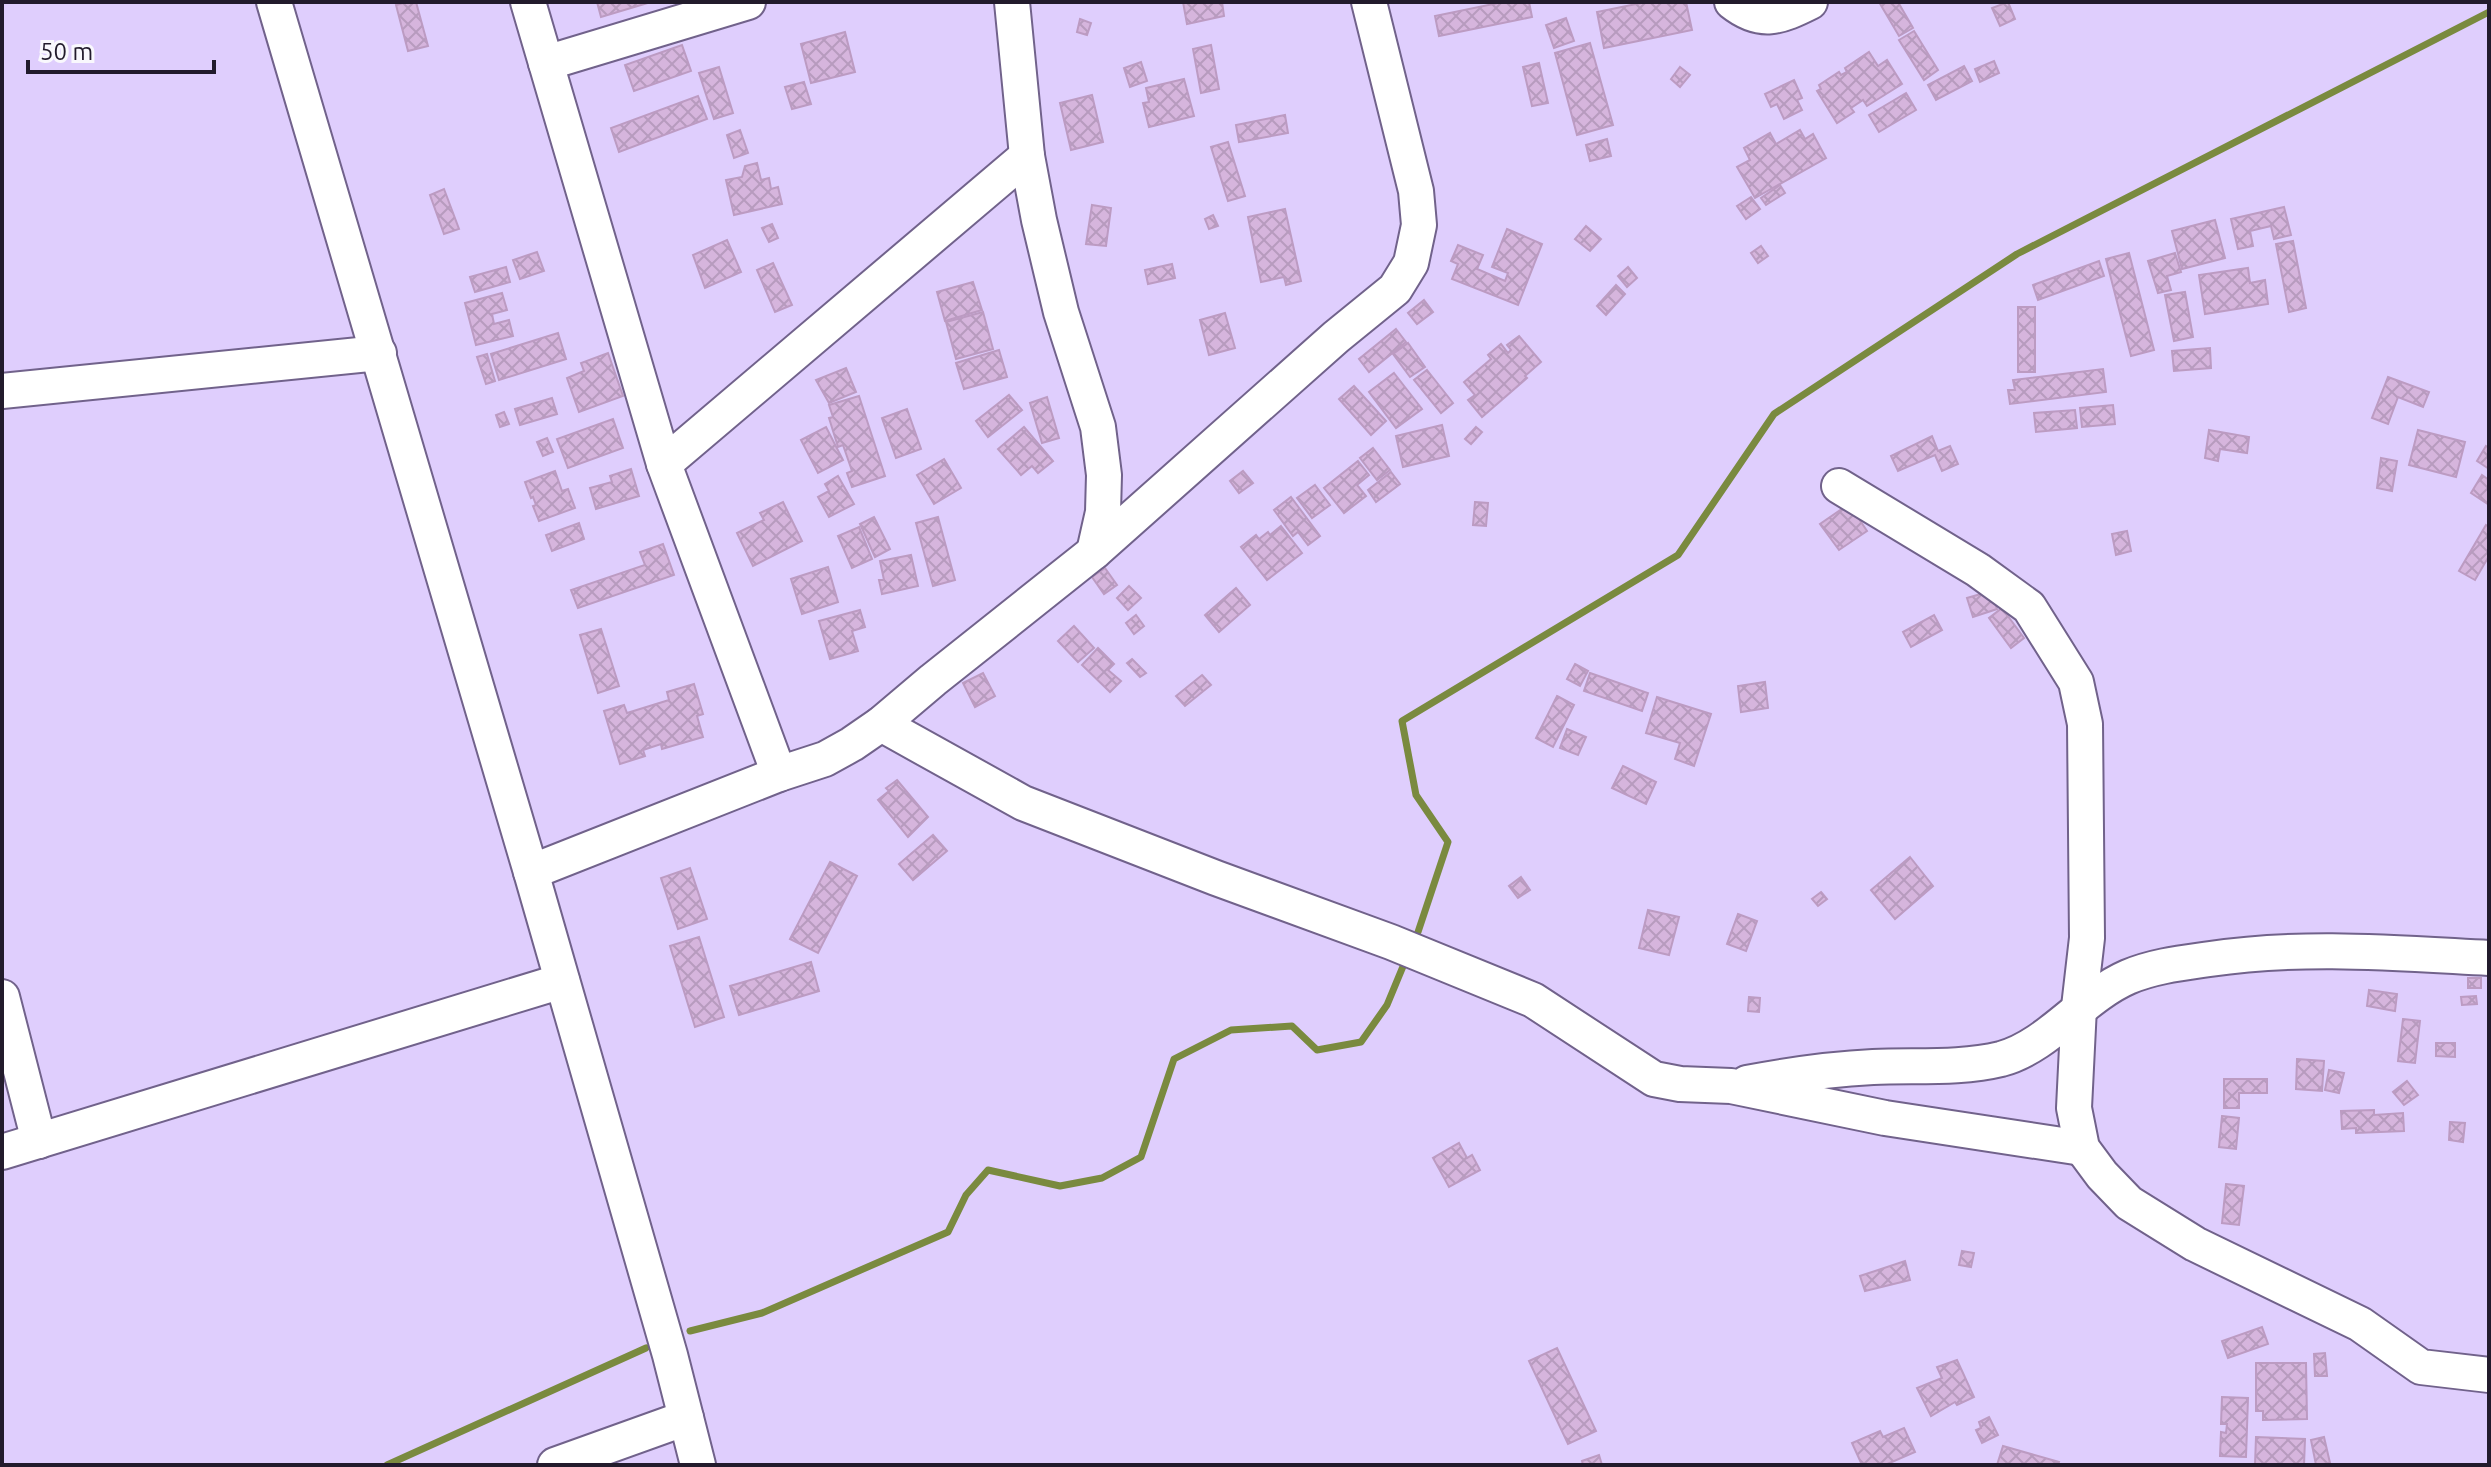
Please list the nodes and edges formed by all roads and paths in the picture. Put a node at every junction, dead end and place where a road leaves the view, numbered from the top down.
1 (274, 2) edge
2 (528, 2) edge
3 (748, 2) edge
4 (1012, 2) edge
5 (1369, 2) edge
6 (1732, 2) edge
7 (1810, 2) edge
8 (546, 63) junction
9 (1027, 156) junction
10 (379, 353) junction
11 (2, 391) edge
12 (664, 464) junction
13 (1839, 486) dead end
14 (1094, 552) junction
15 (881, 724) junction
16 (779, 774) junction
17 (531, 872) junction
18 (2489, 958) edge
19 (562, 981) junction
20 (2, 997) edge
21 (2079, 1007) junction
22 (1731, 1086) junction
23 (39, 1141) junction
24 (2082, 1148) junction
25 (2, 1152) edge
26 (2489, 1375) edge
27 (686, 1418) junction
28 (555, 1465) edge
29 (698, 1465) edge

1 - 10 street
2 - 8 street
3 - 8 street
4 - 9 street
5 - 14 street
6 - 7 street
8 - 12 street
9 - 12 street
9 - 14 street
10 - 11 street
10 - 17 street
12 - 16 street
13 - 21 street
14 - 15 street
15 - 16 street
15 - 22 street
16 - 17 street
17 - 19 street
18 - 21 street
19 - 23 street
19 - 27 street
20 - 23 street
21 - 22 street
21 - 24 street
22 - 24 street
23 - 25 street
24 - 26 street
27 - 28 street
27 - 29 street

